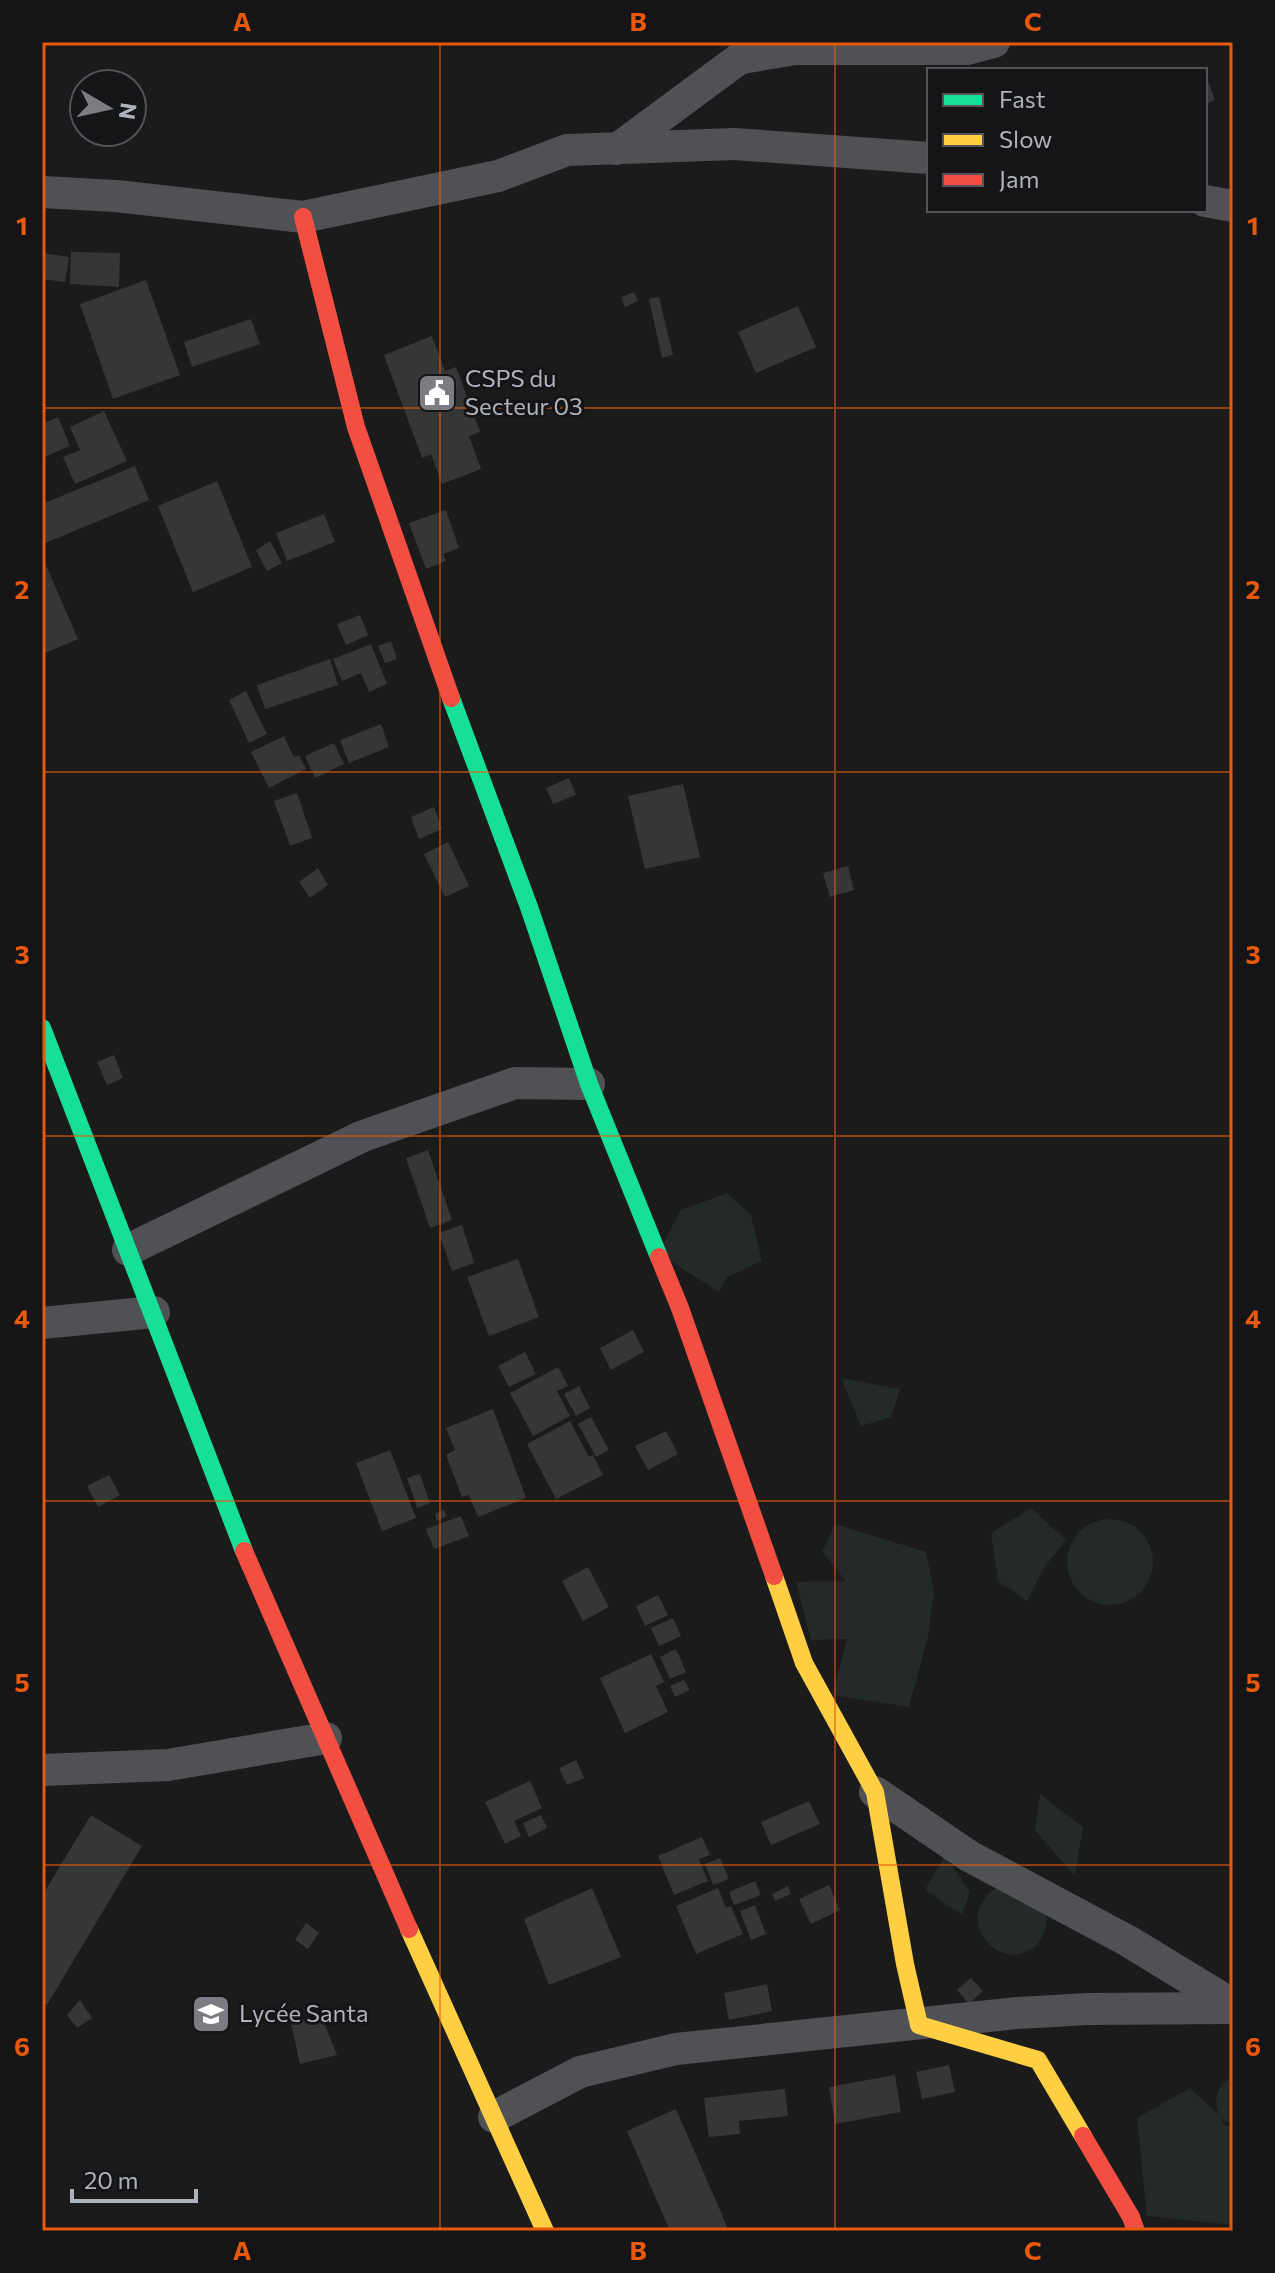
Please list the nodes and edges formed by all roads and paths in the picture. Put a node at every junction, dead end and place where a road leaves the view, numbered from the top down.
1 (994, 42) edge
2 (752, 50) edge
3 (951, 60) edge
4 (617, 149) junction
5 (927, 158) edge
6 (42, 192) edge
7 (1207, 201) edge
8 (1233, 206) edge
9 (303, 217) junction
10 (42, 1028) edge
11 (589, 1084) junction
12 (128, 1250) junction
13 (154, 1312) junction
14 (42, 1323) edge
15 (326, 1738) junction
16 (42, 1770) edge
17 (875, 1792) junction
18 (1233, 2007) edge
19 (919, 2025) junction
20 (494, 2117) junction
21 (545, 2231) edge
22 (1136, 2231) edge

1 - 3 street
2 - 3 street
2 - 4 street
4 - 5 street
4 - 9 street
6 - 9 street
7 - 8 street
9 - 11 main road
10 - 12 main road
11 - 12 street
11 - 17 main road
12 - 13 main road
13 - 14 street
13 - 15 main road
15 - 16 street
15 - 20 main road
17 - 18 street
17 - 19 main road
18 - 19 street
19 - 20 street
19 - 22 main road
20 - 21 main road

